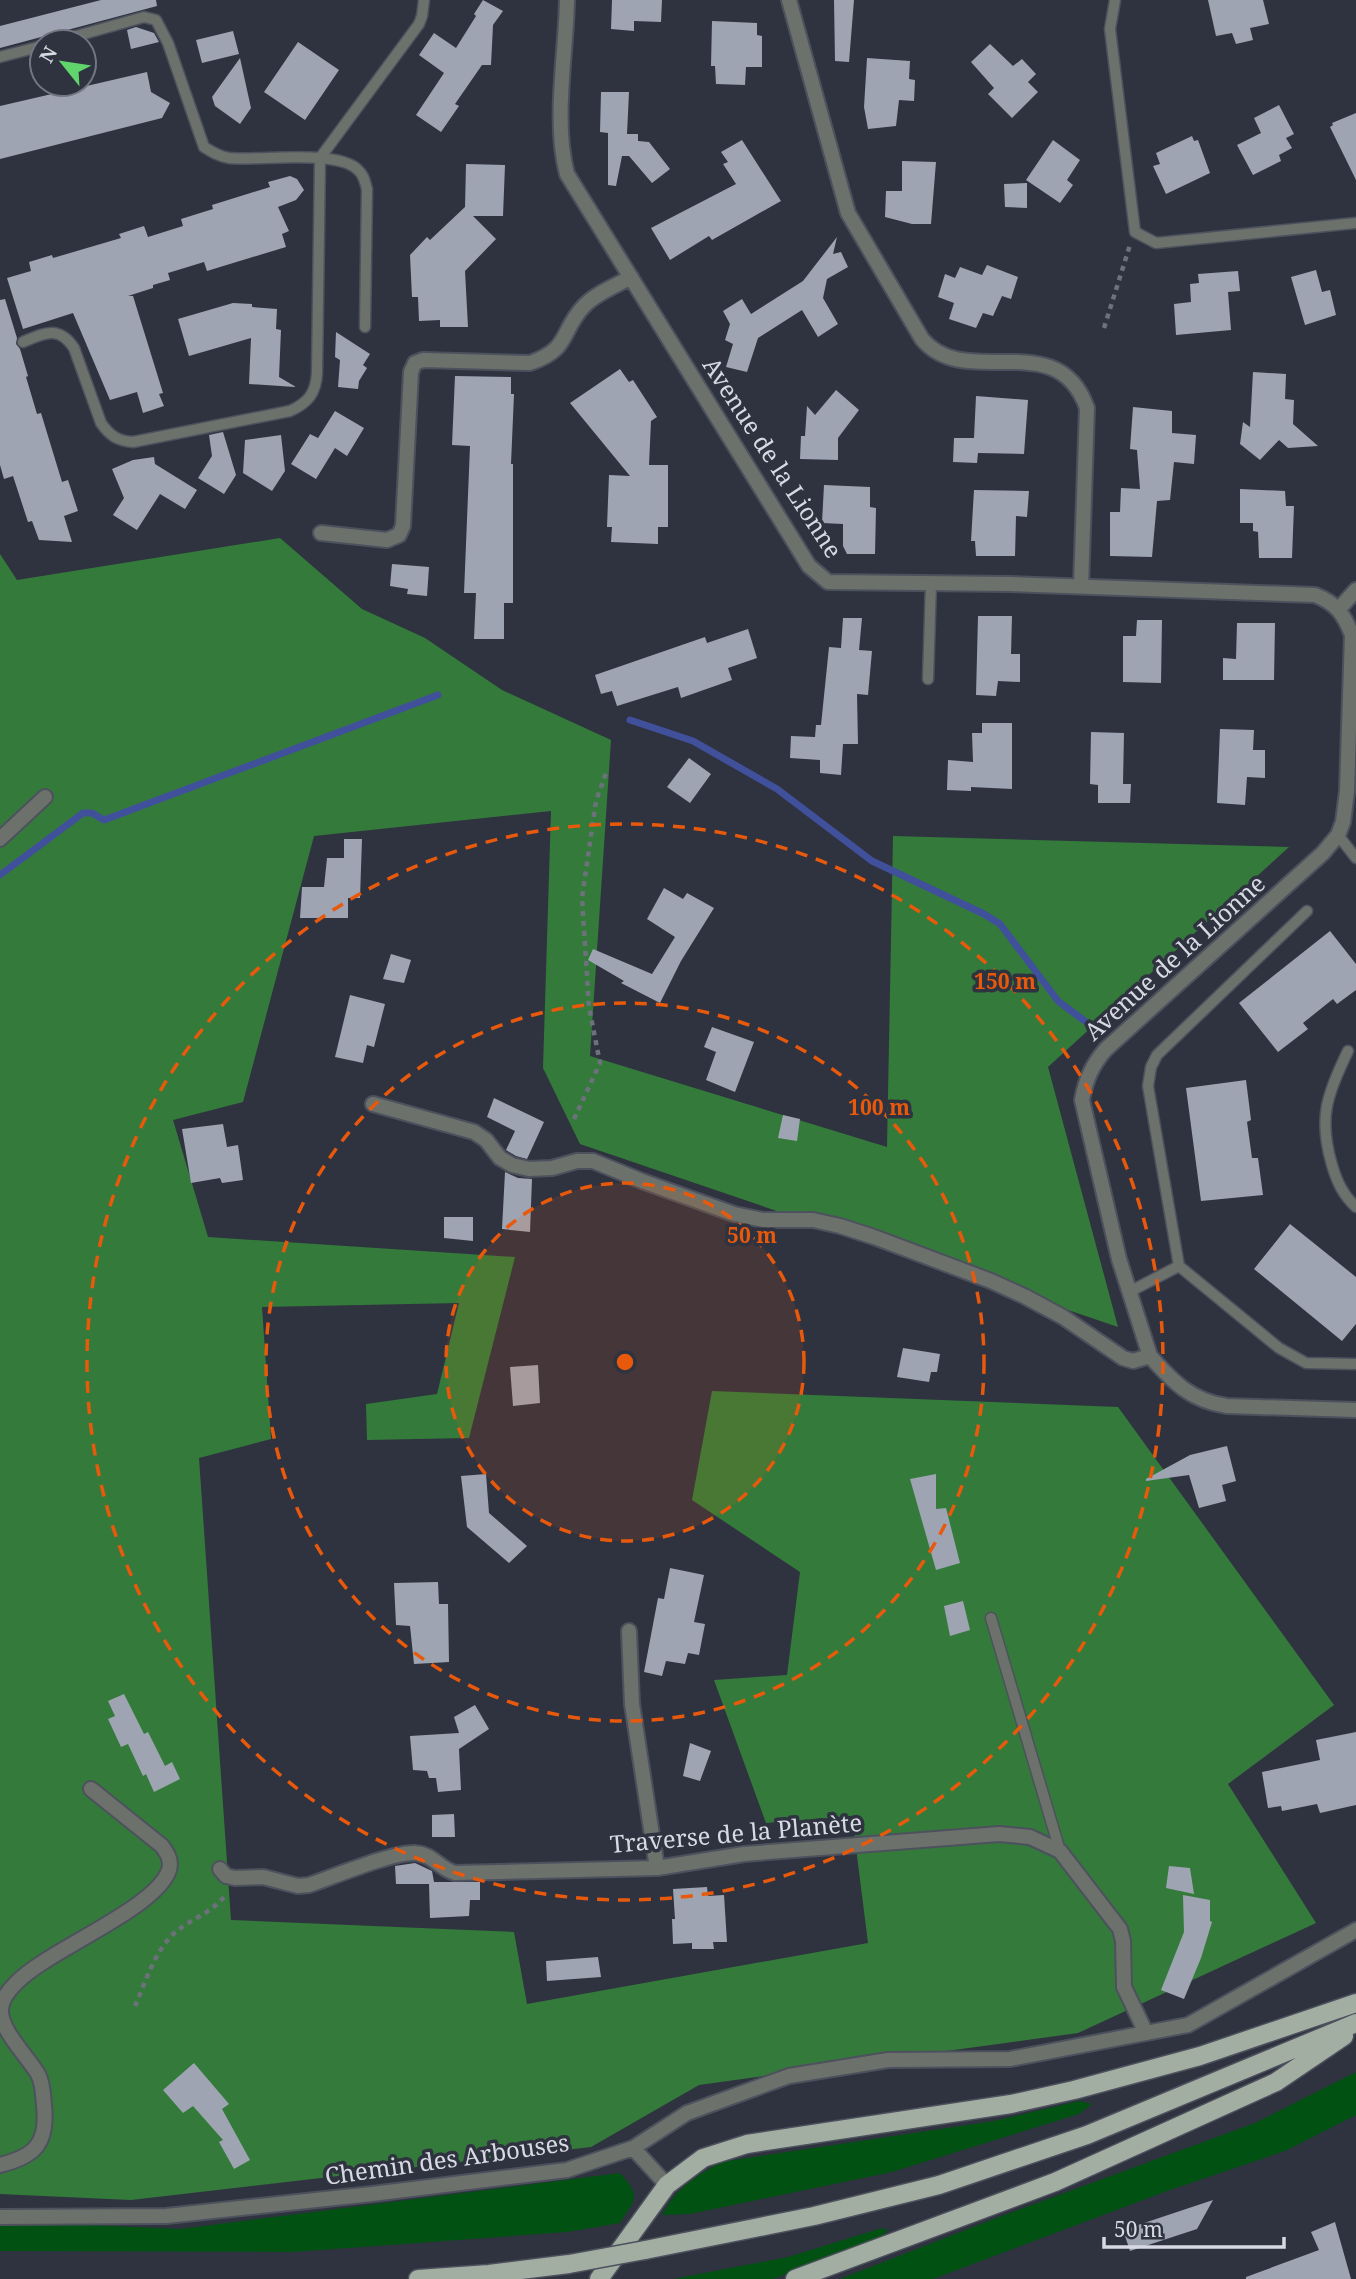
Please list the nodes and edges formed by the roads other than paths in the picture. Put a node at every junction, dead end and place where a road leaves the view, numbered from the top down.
1 (424, 0) edge
2 (567, 0) edge
3 (789, 0) edge
4 (1115, 0) edge
5 (98, 30) edge
6 (28, 50) edge
7 (0, 57) edge
8 (320, 158) junction
9 (1356, 223) edge
10 (631, 277) junction
11 (365, 327) dead end
12 (23, 342) dead end
13 (321, 533) dead end
14 (931, 583) junction
15 (1081, 586) junction
16 (1356, 590) edge
17 (1339, 609) junction
18 (928, 679) dead end
19 (1352, 773) edge
20 (44, 797) dead end
21 (1338, 835) junction
22 (0, 839) edge
23 (1356, 858) edge
24 (1307, 911) dead end
25 (1348, 1051) dead end
26 (373, 1104) dead end
27 (1356, 1207) edge
28 (1179, 1266) junction
29 (1129, 1292) junction
30 (1150, 1356) junction
31 (1356, 1364) edge
32 (1356, 1410) edge
33 (991, 1618) dead end
34 (629, 1631) dead end
35 (91, 1789) dead end
36 (1060, 1851) junction
37 (657, 1868) junction
38 (220, 1869) dead end
39 (1356, 1930) edge
40 (1356, 2003) edge
41 (1356, 2026) edge
42 (1146, 2033) junction
43 (632, 2148) junction
44 (0, 2165) edge
45 (667, 2185) junction
46 (0, 2217) edge
47 (418, 2279) edge
48 (599, 2279) edge
49 (795, 2279) edge

1 - 8 lane
2 - 10 street, Avenue de la Lionne
3 - 15 street
4 - 9 lane
5 - 8 lane
6 - 7 lane
8 - 11 lane
8 - 12 lane
10 - 13 street
10 - 14 street, Avenue de la Lionne
14 - 15 street, Avenue de la Lionne
14 - 18 lane
15 - 17 street, Avenue de la Lionne
16 - 17 street
17 - 19 street
19 - 21 street
20 - 22 street
21 - 23 lane
21 - 29 street, Avenue de la Lionne
24 - 28 lane
25 - 27 lane
26 - 30 street
28 - 29 lane
28 - 31 lane
29 - 30 street, Avenue de la Lionne
30 - 32 street
33 - 36 lane
34 - 37 street
35 - 44 street
36 - 37 street, Traverse de la Planète
36 - 42 street, Traverse de la Planète
37 - 38 street, Traverse de la Planète
39 - 42 street, Chemin des Arbouses
40 - 45 main road
41 - 47 main road, bridge
41 - 49 main road
42 - 43 street, Chemin des Arbouses
43 - 45 street
43 - 46 street, Chemin des Arbouses
45 - 48 main road

